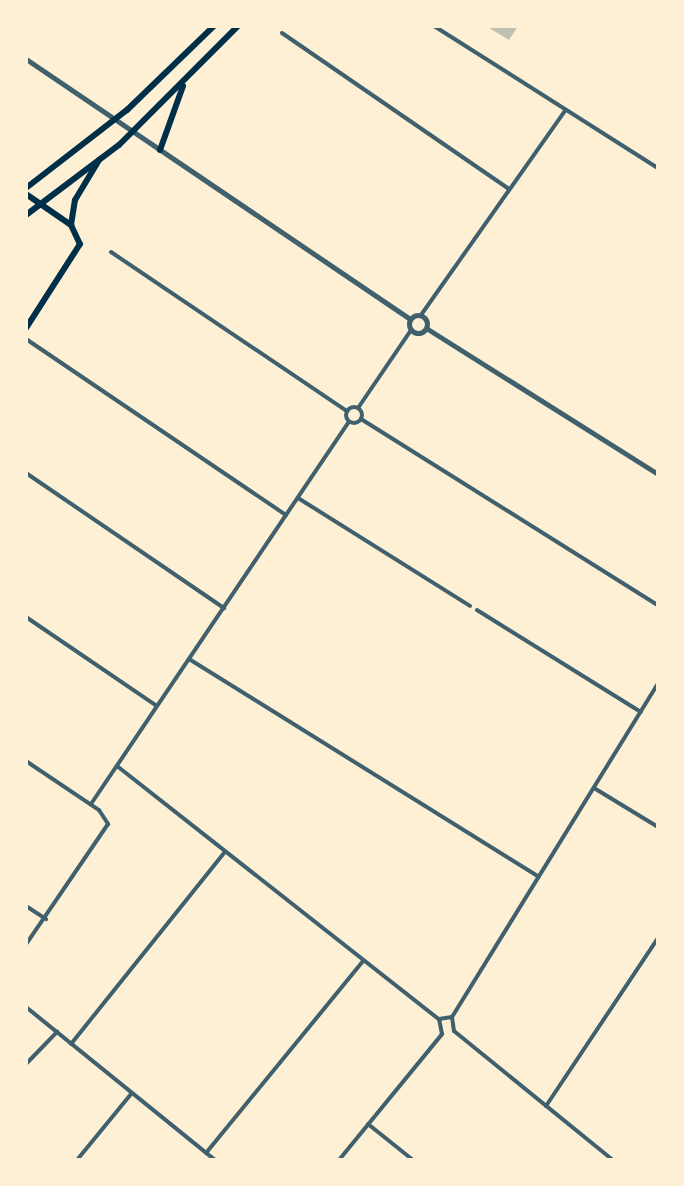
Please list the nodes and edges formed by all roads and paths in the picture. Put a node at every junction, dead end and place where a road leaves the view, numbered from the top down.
1 (214, 26) edge
2 (238, 26) edge
3 (434, 26) edge
4 (282, 33) dead end
5 (26, 59) edge
6 (183, 84) junction
7 (565, 110) junction
8 (115, 119) junction
9 (132, 132) junction
10 (160, 150) junction
11 (99, 160) junction
12 (658, 168) edge
13 (26, 188) edge
14 (509, 189) junction
15 (26, 194) edge
16 (41, 204) junction
17 (26, 215) edge
18 (71, 225) junction
19 (111, 252) dead end
20 (421, 315) junction
21 (410, 319) junction
22 (26, 328) edge
23 (426, 328) junction
24 (411, 330) junction
25 (26, 339) edge
26 (358, 408) junction
27 (347, 411) junction
28 (361, 419) junction
29 (349, 422) junction
30 (26, 473) edge
31 (658, 474) edge
32 (298, 498) junction
33 (286, 515) junction
34 (658, 605) edge
35 (470, 606) dead end
36 (224, 608) junction
37 (477, 610) dead end
38 (26, 617) edge
39 (189, 659) junction
40 (658, 684) edge
41 (157, 706) junction
42 (641, 712) junction
43 (26, 761) edge
44 (117, 766) junction
45 (594, 788) junction
46 (91, 804) junction
47 (658, 827) edge
48 (225, 852) junction
49 (539, 877) junction
50 (26, 906) edge
51 (46, 919) junction
52 (658, 938) edge
53 (26, 944) edge
54 (363, 961) junction
55 (26, 1007) edge
56 (452, 1017) junction
57 (439, 1019) junction
58 (454, 1031) junction
59 (57, 1032) junction
60 (442, 1034) junction
61 (71, 1044) junction
62 (26, 1064) edge
63 (132, 1093) junction
64 (546, 1106) junction
65 (368, 1124) junction
66 (206, 1153) junction
67 (77, 1160) edge
68 (215, 1160) edge
69 (339, 1160) edge
70 (413, 1160) edge
71 (613, 1160) edge

1 - 8 main road
2 - 6 main road
3 - 7 street
4 - 14 street
5 - 8 street
6 - 9 main road
6 - 10 main road
7 - 12 street
7 - 14 street
8 - 9 street
8 - 13 main road
9 - 10 street
9 - 11 main road
10 - 21 street
11 - 16 main road
11 - 18 main road
14 - 20 street
15 - 16 main road
16 - 17 main road
16 - 18 main road
18 - 22 main road
19 - 27 street
20 - 21 street
20 - 23 street
21 - 24 street
23 - 24 street
23 - 31 street
24 - 26 street
25 - 33 street
26 - 27 street
26 - 28 street
27 - 29 street
28 - 29 street
28 - 34 street
29 - 32 street
30 - 36 street
32 - 33 street
32 - 35 street
33 - 36 street
36 - 39 street
37 - 42 street
38 - 41 street
39 - 41 street
39 - 49 street
40 - 42 street
41 - 44 street
42 - 45 street
43 - 46 street
44 - 46 street
44 - 48 street
45 - 47 street
45 - 49 street
46 - 51 street
48 - 54 street
48 - 61 street
49 - 56 street
50 - 51 street
51 - 53 street
52 - 64 street
54 - 57 street
54 - 66 street
55 - 59 street
56 - 57 street
56 - 58 street
57 - 60 street
58 - 60 street
58 - 64 street
59 - 61 street
59 - 62 street
60 - 65 street
61 - 63 street
63 - 66 street
63 - 67 street
64 - 71 street
65 - 69 street
65 - 70 street
66 - 68 street

